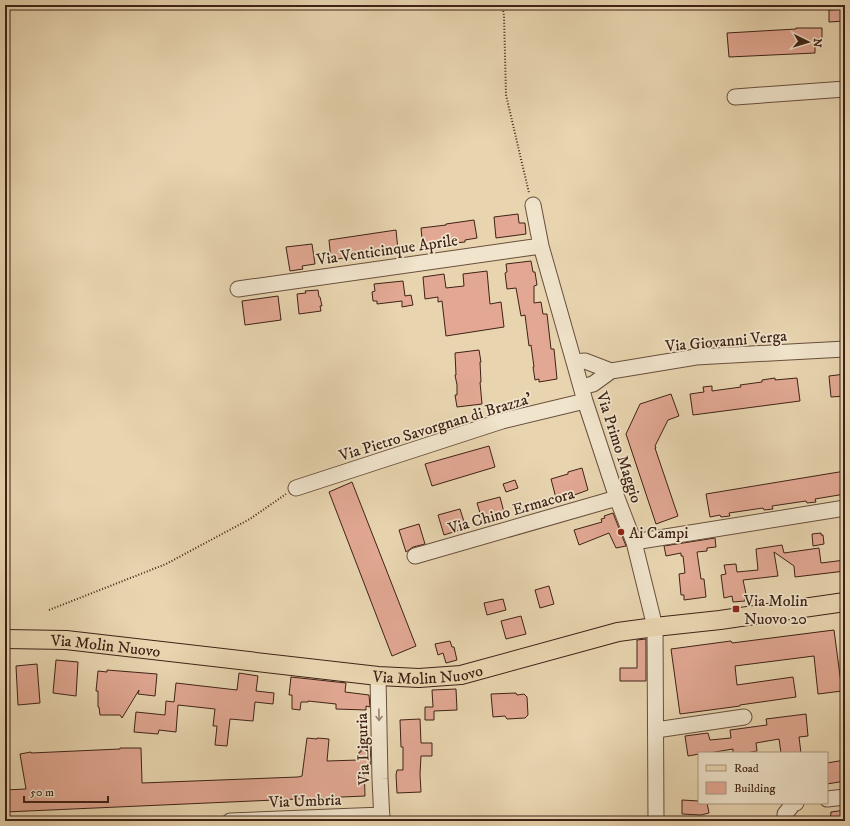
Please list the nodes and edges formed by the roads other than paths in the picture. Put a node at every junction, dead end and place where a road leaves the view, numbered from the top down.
1 (845, 89) edge
2 (735, 97) dead end
3 (533, 205) road end
4 (541, 246) junction
5 (238, 289) dead end
6 (845, 350) edge
7 (574, 362) junction
8 (611, 371) junction
9 (583, 394) junction
10 (296, 488) road end
11 (617, 498) junction
12 (845, 508) edge
13 (634, 542) junction
14 (415, 556) dead end
15 (845, 602) edge
16 (655, 627) junction
17 (5, 639) edge
18 (378, 676) junction
19 (744, 717) dead end
20 (656, 730) junction
21 (845, 797) edge
22 (828, 799) edge
23 (793, 804) edge
24 (382, 818) edge
25 (230, 821) edge
26 (656, 821) edge
27 (785, 821) edge

1 - 2 street
3 - 4 street, Via Primo Maggio
4 - 5 street, Via Venticinque Aprile
4 - 7 street, Via Primo Maggio
6 - 8 street, Via Giovanni Verga
7 - 8 street
7 - 9 street, Via Primo Maggio
8 - 9 street, Via Giovanni Verga
9 - 10 street, Via Pietro Savorgnan di Brazza'
9 - 11 street, Via Primo Maggio
11 - 13 street, Via Primo Maggio
11 - 14 street, Via Chino Ermacora
12 - 13 street
13 - 16 street, Via Primo Maggio
15 - 16 main road, Via Molin Nuovo
16 - 18 main road, Via Molin Nuovo
16 - 20 street, Via Primo Maggio
17 - 18 main road, Via Molin Nuovo
18 -> 24 street, Via Liguria
19 - 20 street
20 - 26 street, Via Primo Maggio
21 - 22 street
23 - 27 street
24 - 25 street, Via Umbria

